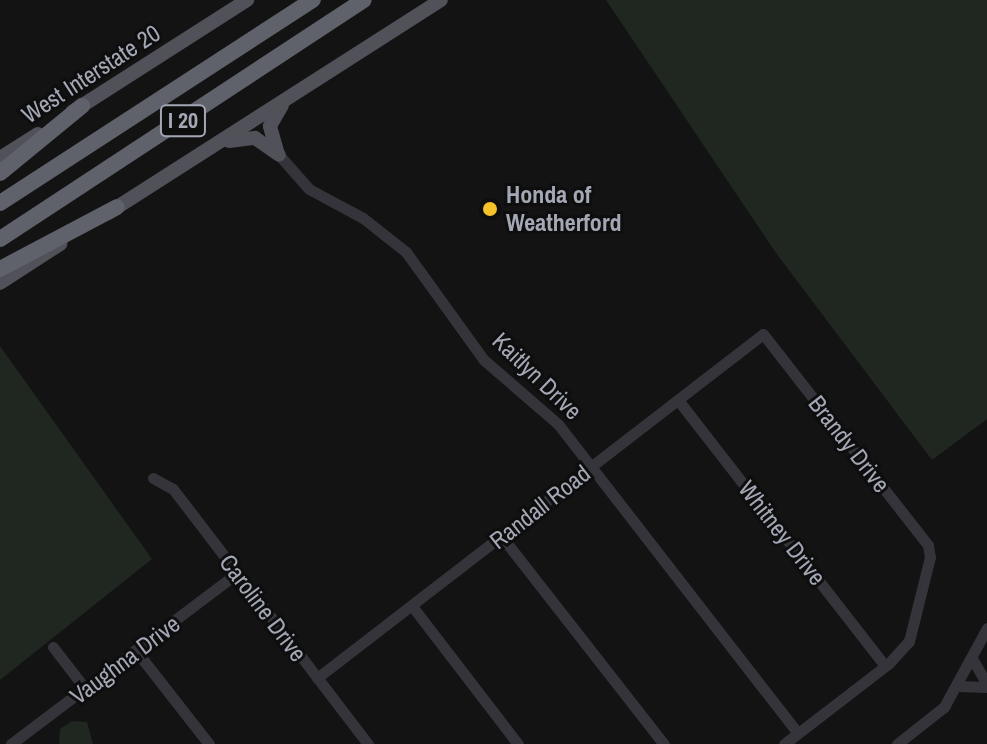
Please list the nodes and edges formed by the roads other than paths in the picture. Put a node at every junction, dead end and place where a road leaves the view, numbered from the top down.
1 (247, 0) edge
2 (313, 0) edge
3 (364, 0) edge
4 (441, 0) edge
5 (292, 95) junction
6 (82, 106) junction
7 (210, 148) junction
8 (279, 155) junction
9 (0, 158) edge
10 (0, 173) edge
11 (0, 203) edge
12 (117, 207) junction
13 (0, 239) edge
14 (0, 269) edge
15 (0, 283) edge
16 (763, 334) joint
17 (678, 400) junction
18 (592, 467) junction
19 (153, 478) dead end
20 (502, 537) junction
21 (236, 574) junction
22 (412, 606) junction
23 (987, 628) edge
24 (53, 647) dead end
25 (137, 652) junction
26 (973, 660) junction
27 (885, 666) junction
28 (317, 678) junction
29 (987, 685) edge
30 (958, 686) junction
31 (87, 691) junction
32 (798, 733) junction
33 (11, 744) edge
34 (209, 744) edge
35 (368, 744) edge
36 (518, 744) edge
37 (664, 744) edge
38 (784, 744) edge
39 (897, 744) edge

1 - 6 main road, West Interstate 20
2 - 11 highway, I 20
3 - 13 highway, I 20
4 - 5 main road
5 - 7 main road
5 - 8 main road
6 - 9 main road, West Interstate 20
6 - 10 highway
7 - 8 main road, Kaitlyn Drive
7 - 12 main road
8 - 18 street, Kaitlyn Drive
12 - 14 highway
12 - 15 main road
16 - 17 street, Randall Road
16 - 27 street, Brandy Drive
17 - 18 street, Randall Road
17 - 27 street, Whitney Drive
18 - 20 street, Randall Road
18 - 32 street, Kaitlyn Drive
19 - 21 street, Caroline Drive
20 - 22 street, Randall Road
20 - 37 street
21 - 25 street, Vaughna Drive
21 - 28 street, Caroline Drive
22 - 28 street, Randall Road
22 - 36 street
23 - 26 street
24 - 31 street
25 - 31 street, Vaughna Drive
25 - 34 street
26 - 29 street
26 - 30 street
27 - 32 street
28 - 35 street, Caroline Drive
29 - 30 street
30 - 39 street
31 - 33 street, Vaughna Drive
32 - 38 street

